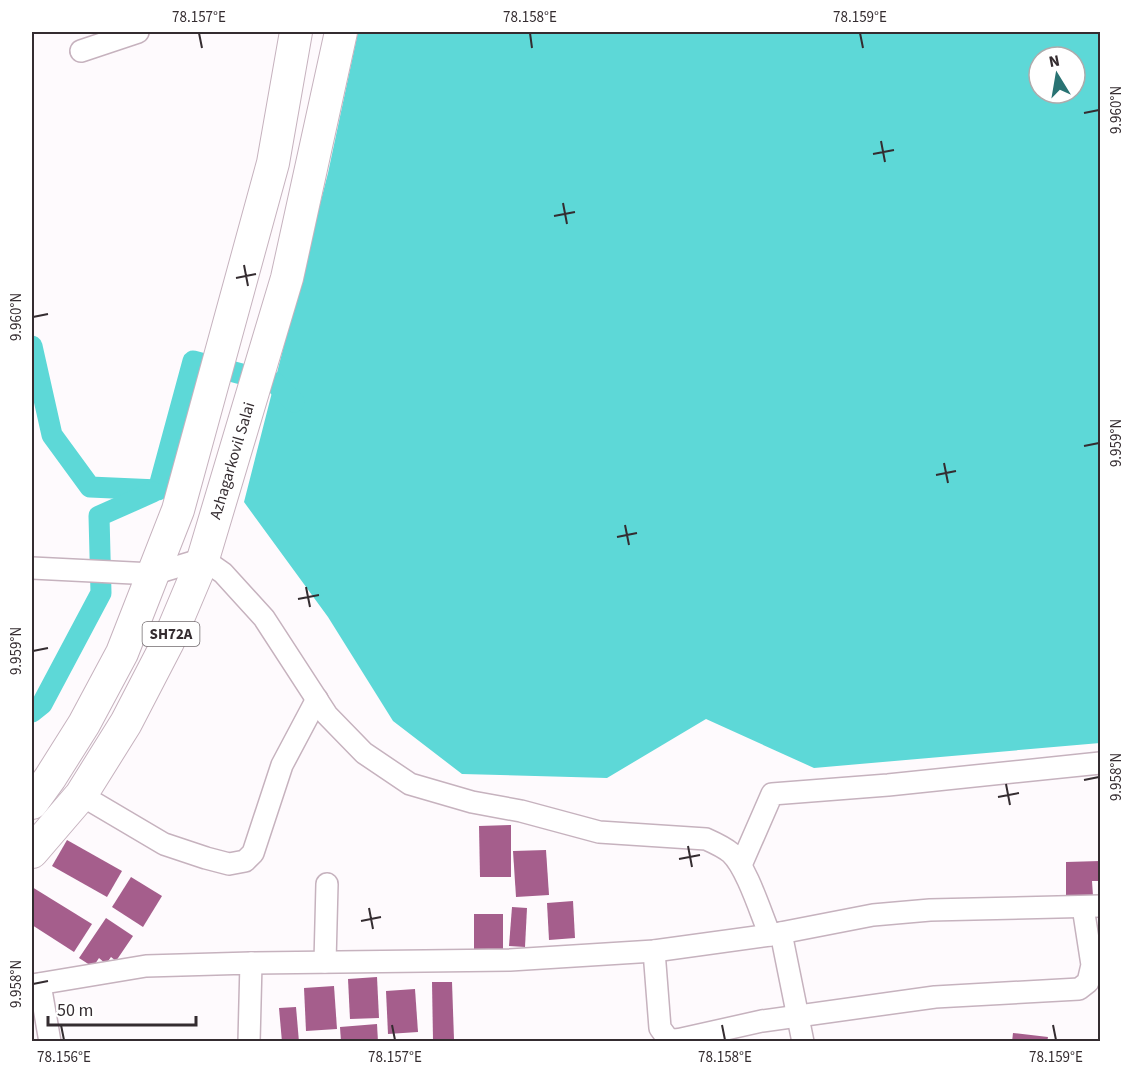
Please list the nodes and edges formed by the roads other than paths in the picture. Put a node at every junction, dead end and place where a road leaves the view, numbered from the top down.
1 (138, 32) edge
2 (296, 32) edge
3 (341, 32) edge
4 (81, 51) dead end
5 (203, 560) junction
6 (32, 568) edge
7 (153, 574) junction
8 (317, 699) junction
9 (1101, 763) edge
10 (81, 795) junction
11 (32, 803) edge
12 (32, 852) edge
13 (741, 865) junction
14 (327, 884) dead end
15 (1092, 907) edge
16 (776, 934) junction
17 (654, 951) junction
18 (325, 962) junction
19 (250, 963) junction
20 (36, 984) edge
21 (798, 1016) junction
22 (50, 1041) edge
23 (249, 1041) edge
24 (803, 1041) edge

1 - 4 street
2 - 7 main road, SH72A
3 - 5 main road, Azhagarkovil Salai / SH72A
5 - 7 street
5 - 8 street
5 - 10 main road, Azhagarkovil Salai / SH72A
6 - 7 street
7 - 11 main road, SH72A
8 - 10 street
8 - 13 street
9 - 13 street
10 - 12 main road, Azhagarkovil Salai / SH72A
13 - 16 street
14 - 18 street
15 - 16 street
15 - 21 street
16 - 17 street
16 - 21 street
17 - 18 street
17 - 21 street
18 - 19 street
19 - 20 street
19 - 23 street
20 - 22 street
21 - 24 street

